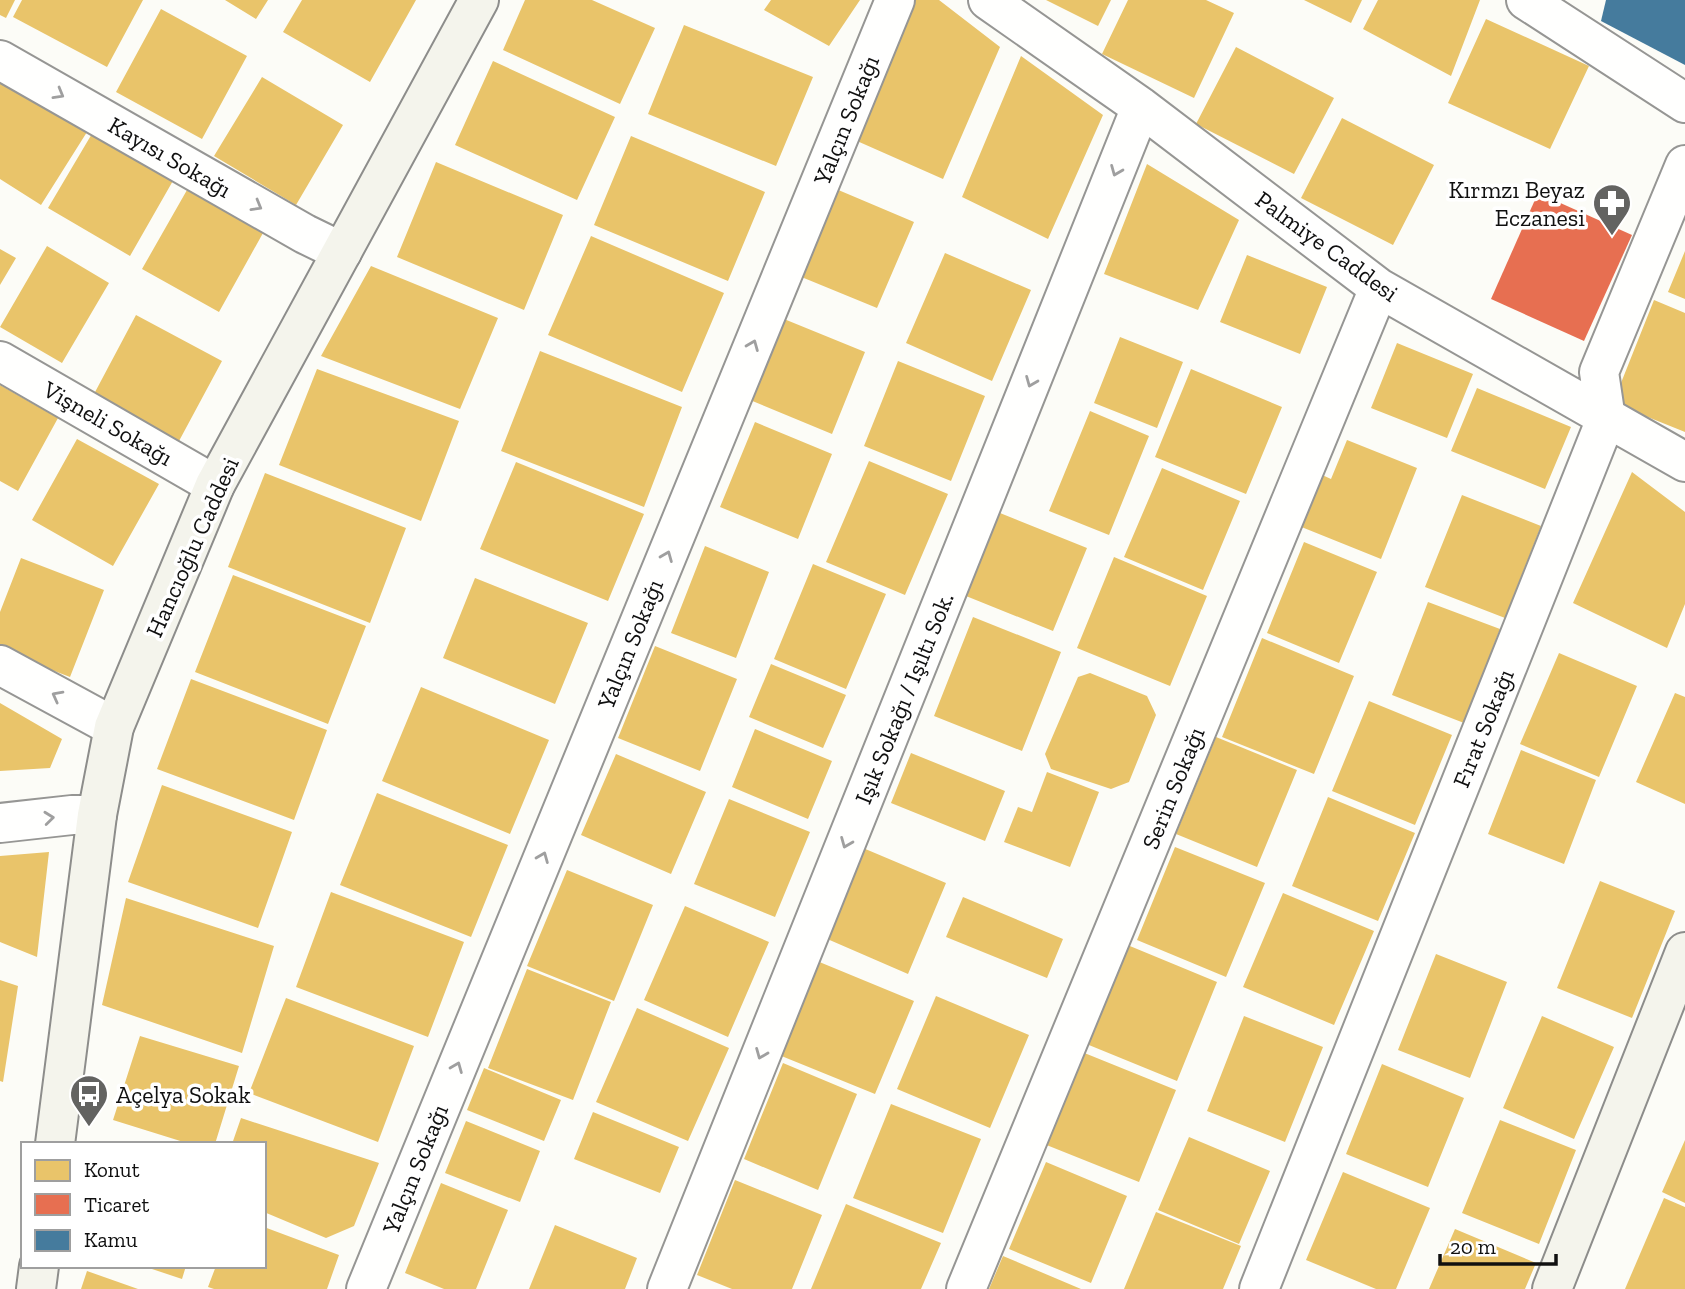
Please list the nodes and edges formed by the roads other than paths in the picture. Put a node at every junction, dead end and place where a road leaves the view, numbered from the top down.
1 (895, 0) edge
2 (988, 0) edge
3 (1526, 0) edge
4 (475, 1) edge
5 (0, 60) edge
6 (1685, 103) edge
7 (1141, 107) junction
8 (1685, 165) edge
9 (342, 252) junction
10 (1379, 288) junction
11 (0, 361) edge
12 (1606, 419) junction
13 (1685, 462) edge
14 (215, 485) junction
15 (0, 665) edge
16 (114, 727) junction
17 (97, 815) junction
18 (0, 823) edge
19 (1685, 952) edge
20 (55, 1142) edge
21 (39, 1268) edge
22 (36, 1289) edge
23 (366, 1289) edge
24 (667, 1289) edge
25 (966, 1289) edge
26 (1259, 1289) edge
27 (1552, 1289) edge

23 -> 1 street, Yalçın Sokağı
2 - 7 street, Palmiye Caddesi
3 - 6 street
4 - 9 street, Hancıoğlu Caddesi
5 -> 9 street, Kayısı Sokağı
7 - 10 street, Palmiye Caddesi
7 -> 24 street, Işık Sokağı / Işıltı Sok.
8 - 12 street
9 - 14 street, Hancıoğlu Caddesi
10 - 12 street, Palmiye Caddesi
10 - 25 street, Serin Sokağı
11 - 14 street, Vişneli Sokağı
12 - 13 street, Palmiye Caddesi
12 - 26 street, Fırat Sokağı
14 - 16 street, Hancıoğlu Caddesi
16 -> 15 street
16 - 17 street, Hancıoğlu Caddesi
18 -> 17 street
17 - 20 street, Hancıoğlu Caddesi
19 - 27 street
21 - 22 street

